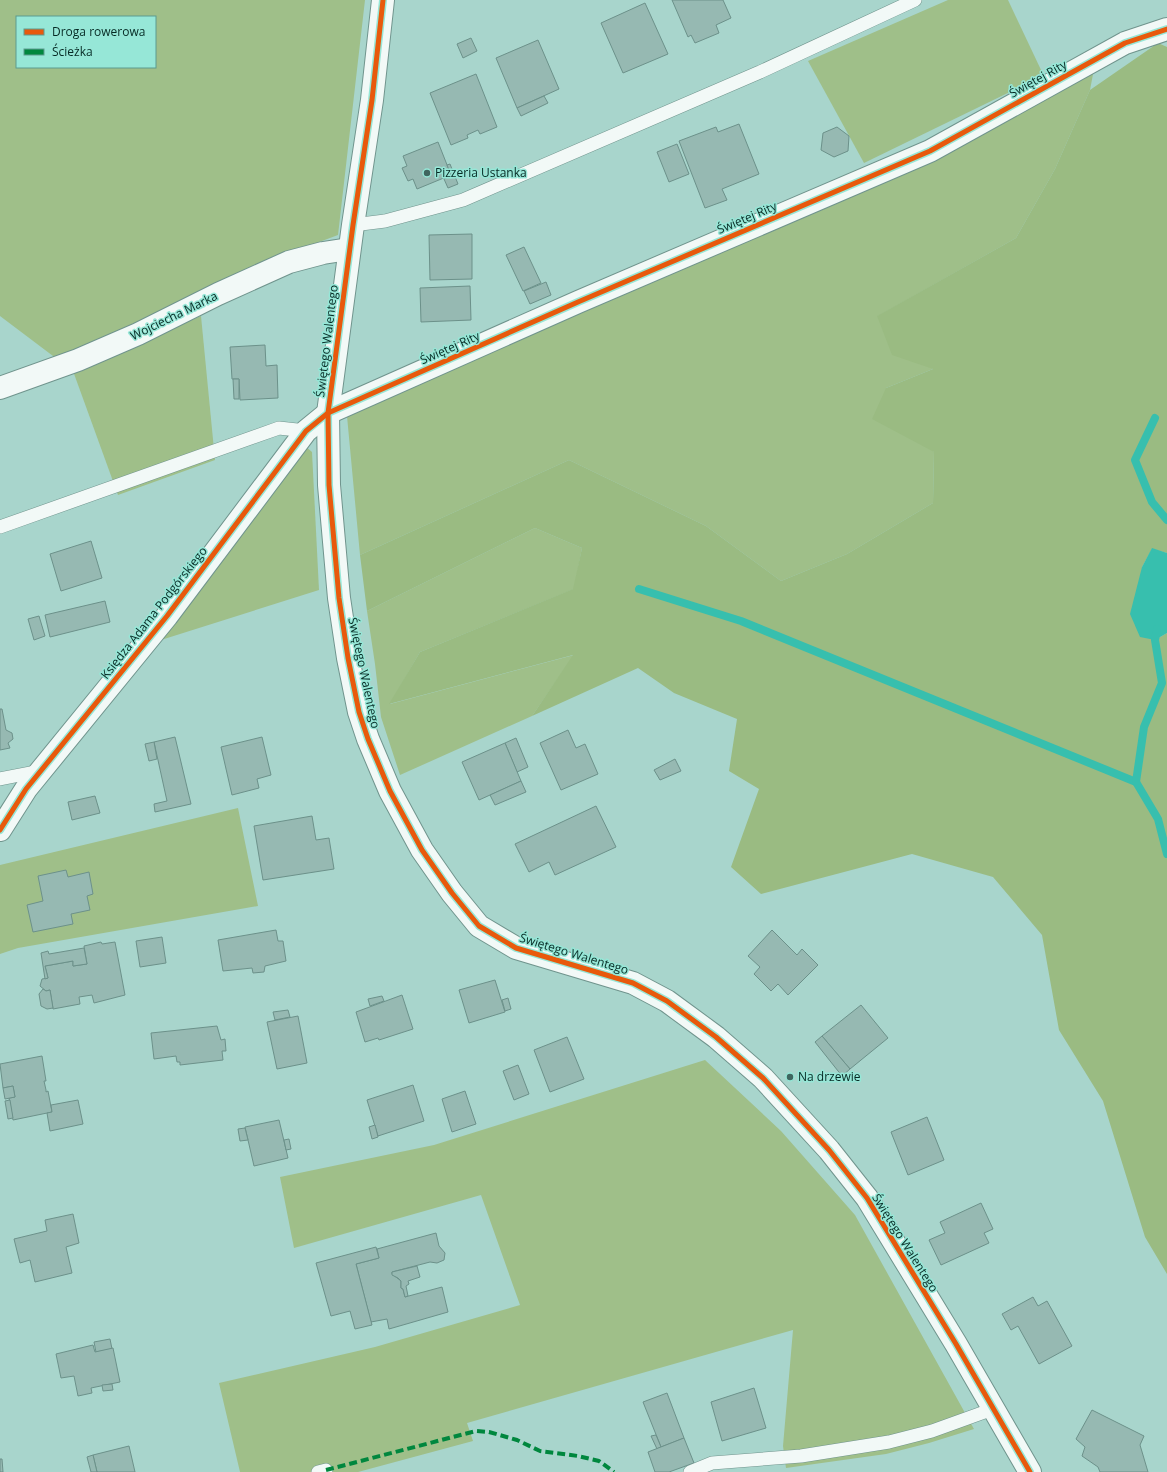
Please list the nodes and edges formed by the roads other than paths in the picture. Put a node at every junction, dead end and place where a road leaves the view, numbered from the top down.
1 (382, 0) edge
2 (914, 0) edge
3 (1167, 29) edge
4 (352, 225) junction
5 (349, 249) junction
6 (0, 388) edge
7 (328, 413) junction
8 (306, 431) junction
9 (0, 528) edge
10 (40, 772) junction
11 (0, 779) edge
12 (0, 830) edge
13 (993, 1409) junction
14 (690, 1472) edge
15 (1030, 1472) edge

1 - 4 street, Świętego Walentego
2 - 4 lane
3 - 7 street, Świętej Rity
4 - 5 street, Świętego Walentego
5 - 6 street, Wojciecha Marka
5 - 7 street, Świętego Walentego
7 - 8 street, Księdza Adama Podgórskiego
7 - 13 street, Świętego Walentego
8 - 9 lane
8 - 10 street, Księdza Adama Podgórskiego
10 - 11 lane
10 - 12 street, Księdza Adama Podgórskiego
13 - 14 lane
13 - 15 street, Świętego Walentego

